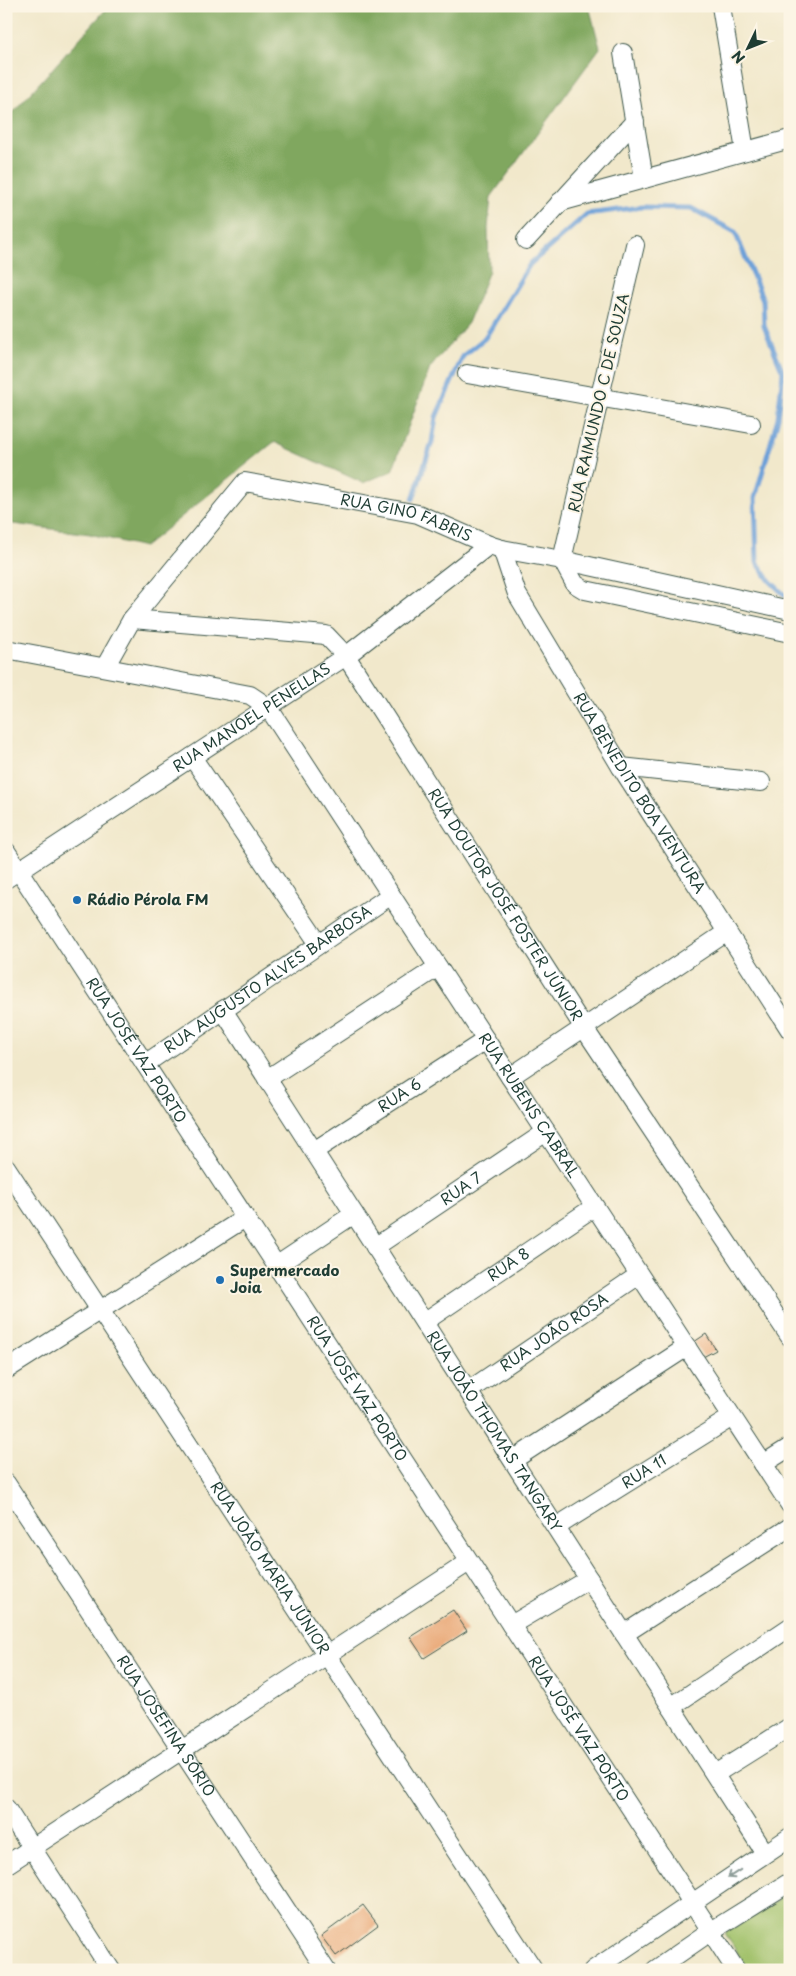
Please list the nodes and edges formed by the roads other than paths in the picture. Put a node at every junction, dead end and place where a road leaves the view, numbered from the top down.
1 (721, 6) edge
2 (623, 53) dead end
3 (635, 121) junction
4 (790, 139) edge
5 (745, 151) junction
6 (644, 179) junction
7 (560, 202) junction
8 (526, 240) dead end
9 (635, 245) dead end
10 (467, 374) dead end
11 (600, 397) junction
12 (751, 424) dead end
13 (496, 547) junction
14 (562, 560) junction
15 (786, 609) edge
16 (132, 619) junction
17 (790, 633) edge
18 (6, 649) edge
19 (346, 656) junction
20 (105, 667) junction
21 (268, 707) junction
22 (192, 757) junction
23 (621, 767) junction
24 (761, 782) dead end
25 (6, 852) edge
26 (12, 875) edge
27 (391, 895) junction
28 (727, 932) junction
29 (319, 944) junction
30 (438, 967) junction
31 (223, 1010) junction
32 (584, 1028) junction
33 (790, 1030) edge
34 (486, 1040) junction
35 (145, 1064) junction
36 (510, 1077) junction
37 (268, 1079) junction
38 (546, 1132) junction
39 (314, 1151) junction
40 (6, 1167) edge
41 (594, 1206) junction
42 (354, 1214) junction
43 (245, 1218) junction
44 (375, 1247) junction
45 (276, 1266) junction
46 (639, 1275) junction
47 (100, 1310) junction
48 (424, 1322) junction
49 (790, 1337) edge
50 (687, 1347) junction
51 (6, 1370) edge
52 (468, 1391) junction
53 (732, 1417) junction
54 (790, 1447) edge
55 (513, 1460) junction
56 (763, 1464) junction
57 (6, 1483) edge
58 (790, 1505) edge
59 (556, 1527) junction
60 (790, 1527) edge
61 (469, 1562) junction
62 (589, 1579) junction
63 (510, 1625) junction
64 (790, 1627) edge
65 (624, 1634) junction
66 (327, 1655) junction
67 (671, 1706) junction
68 (790, 1727) edge
69 (182, 1750) junction
70 (715, 1774) junction
71 (6, 1808) edge
72 (790, 1837) edge
73 (32, 1848) junction
74 (765, 1853) junction
75 (6, 1864) edge
76 (790, 1882) edge
77 (691, 1902) junction
78 (710, 1932) junction
79 (111, 1970) edge
80 (326, 1970) edge
81 (534, 1970) edge
82 (592, 1970) edge
83 (655, 1970) edge
84 (736, 1970) edge

1 - 5 street
2 - 3 street
3 - 6 street
3 - 7 street
4 - 5 street
5 - 6 street
6 - 7 street
7 - 8 street
9 - 11 street, RUA RAIMUNDO C DE SOUZA
10 - 11 street
11 - 12 street
11 - 14 street, RUA RAIMUNDO C DE SOUZA
13 - 14 street, RUA GINO FABRIS
13 - 16 street, RUA GINO FABRIS
13 - 19 street, RUA MANOEL PENELLAS
13 - 23 street, RUA BENEDITO BOA VENTURA
14 - 15 street, RUA GINO FABRIS
14 - 17 street
16 - 19 street, RUA DOUTOR JOSÉ FOSTER JÚNIOR
16 - 20 street, RUA GINO FABRIS
18 - 20 street
19 - 21 street, RUA MANOEL PENELLAS
19 - 32 street, RUA DOUTOR JOSÉ FOSTER JÚNIOR
20 - 21 street
21 - 22 street, RUA MANOEL PENELLAS
21 - 27 street, RUA RUBENS CABRAL
22 - 26 street, RUA MANOEL PENELLAS
22 - 29 street
23 - 24 street
23 - 28 street, RUA BENEDITO BOA VENTURA
25 - 26 street, RUA JOSÉ VAZ PORTO
26 - 35 street, RUA JOSÉ VAZ PORTO
27 - 29 street, RUA AUGUSTO ALVES BARBOSA
27 - 30 street, RUA RUBENS CABRAL
28 - 32 street
28 - 33 street, RUA BENEDITO BOA VENTURA
29 - 31 street, RUA AUGUSTO ALVES BARBOSA
30 - 34 street, RUA RUBENS CABRAL
30 - 37 street
31 - 35 street, RUA AUGUSTO ALVES BARBOSA
31 - 37 street, RUA JOÃO THOMAS TANGARY
32 - 36 street
32 - 49 street, RUA DOUTOR JOSÉ FOSTER JÚNIOR
34 - 36 street, RUA RUBENS CABRAL
34 - 39 street, RUA 6
35 - 43 street, RUA JOSÉ VAZ PORTO
36 - 38 street, RUA RUBENS CABRAL
37 - 39 street, RUA JOÃO THOMAS TANGARY
38 - 41 street, RUA RUBENS CABRAL
38 - 44 street, RUA 7
39 - 42 street, RUA JOÃO THOMAS TANGARY
40 - 47 street, RUA JOÃO MARIA JÚNIOR
41 - 46 street, RUA RUBENS CABRAL
41 - 48 street, RUA 8
42 - 44 street, RUA JOÃO THOMAS TANGARY
42 - 45 street
43 - 45 street, RUA JOSÉ VAZ PORTO
43 - 47 street
44 - 48 street, RUA JOÃO THOMAS TANGARY
45 - 61 street, RUA JOSÉ VAZ PORTO
46 - 50 street, RUA RUBENS CABRAL
46 - 52 street, RUA JOÃO ROSA
47 - 51 street
47 - 66 street, RUA JOÃO MARIA JÚNIOR
48 - 52 street, RUA JOÃO THOMAS TANGARY
50 - 53 street, RUA RUBENS CABRAL
50 - 55 street
52 - 55 street, RUA JOÃO THOMAS TANGARY
53 - 56 street, RUA RUBENS CABRAL
53 - 59 street, RUA 11
54 - 56 street
55 - 59 street, RUA JOÃO THOMAS TANGARY
56 - 58 street, RUA RUBENS CABRAL
57 - 69 street, RUA JOSEFINA SÓRIO
59 - 62 street, RUA JOÃO THOMAS TANGARY
60 - 65 street
61 - 63 street, RUA JOSÉ VAZ PORTO
61 - 66 street
62 - 63 street
62 - 65 street, RUA JOÃO THOMAS TANGARY
63 - 77 street, RUA JOSÉ VAZ PORTO
64 - 67 street
65 - 67 street, RUA JOÃO THOMAS TANGARY
66 - 69 street
66 - 81 street, RUA JOÃO MARIA JÚNIOR
67 - 70 street, RUA JOÃO THOMAS TANGARY
68 - 70 street
69 - 73 street
69 - 80 street, RUA JOSEFINA SÓRIO
70 - 74 street, RUA JOÃO THOMAS TANGARY
71 - 73 street
72 - 74 street
73 - 75 street
73 - 79 street
74 -> 77 street
76 - 78 street
77 - 78 street, RUA JOSÉ VAZ PORTO
77 - 82 street
78 - 83 street
78 - 84 street

